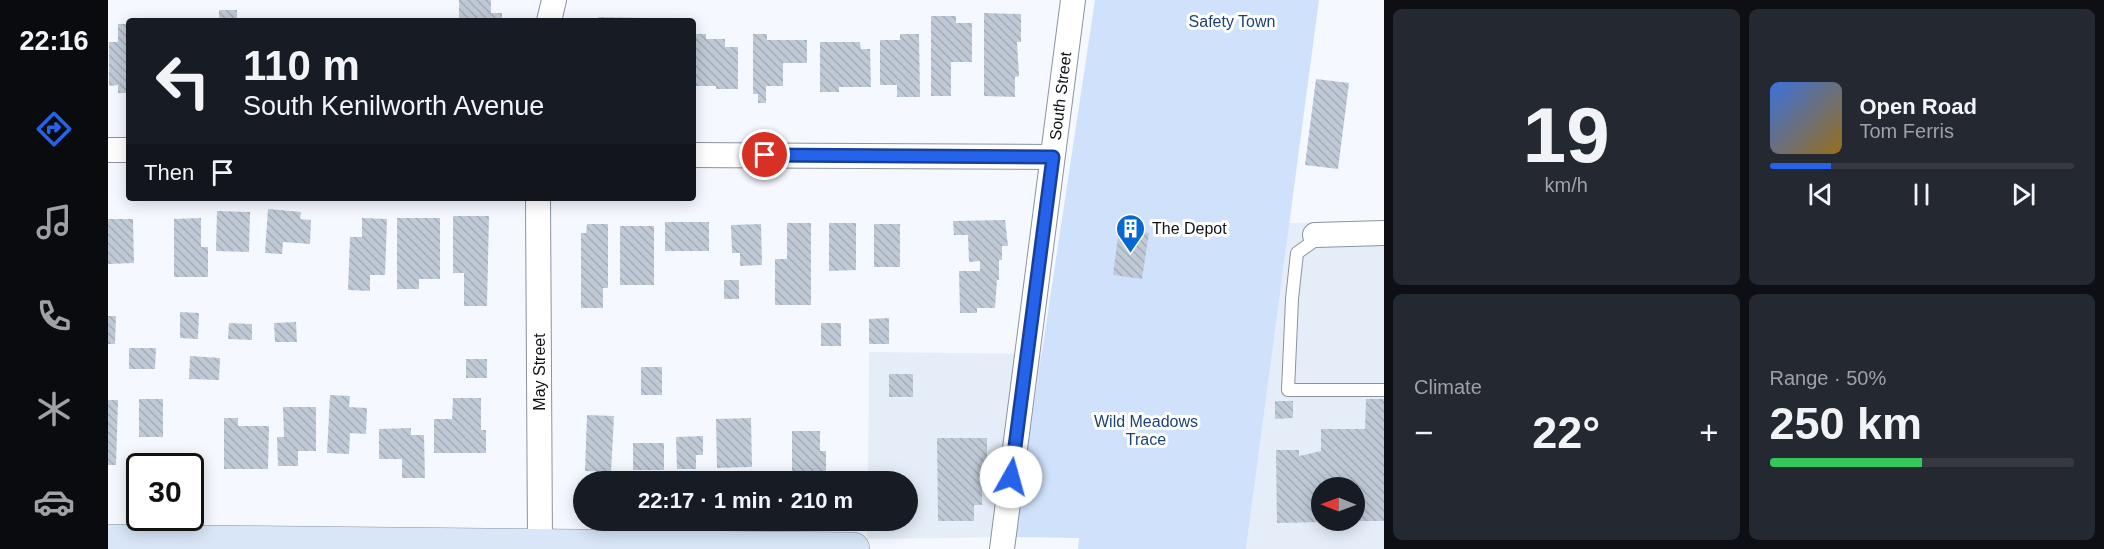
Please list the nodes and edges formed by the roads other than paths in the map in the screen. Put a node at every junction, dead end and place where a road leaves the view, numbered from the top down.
1 (554, 0) edge
2 (1073, 0) edge
3 (550, 18) edge
4 (108, 150) edge
5 (126, 150) edge
6 (696, 154) edge
7 (1053, 157) junction
8 (538, 201) edge
9 (1384, 233) edge
10 (1318, 235) joint
11 (1384, 390) edge
12 (108, 541) edge
13 (253, 546) edge
14 (540, 546) junction
15 (853, 549) edge
16 (1002, 549) edge

1 - 3 street
2 - 7 street, South Street
4 - 5 street
6 - 7 street
7 - 16 street, South Street
8 - 14 street, May Street
9 - 10 street
10 - 11 lane
12 - 13 main road
13 - 14 main road
14 - 15 main road

